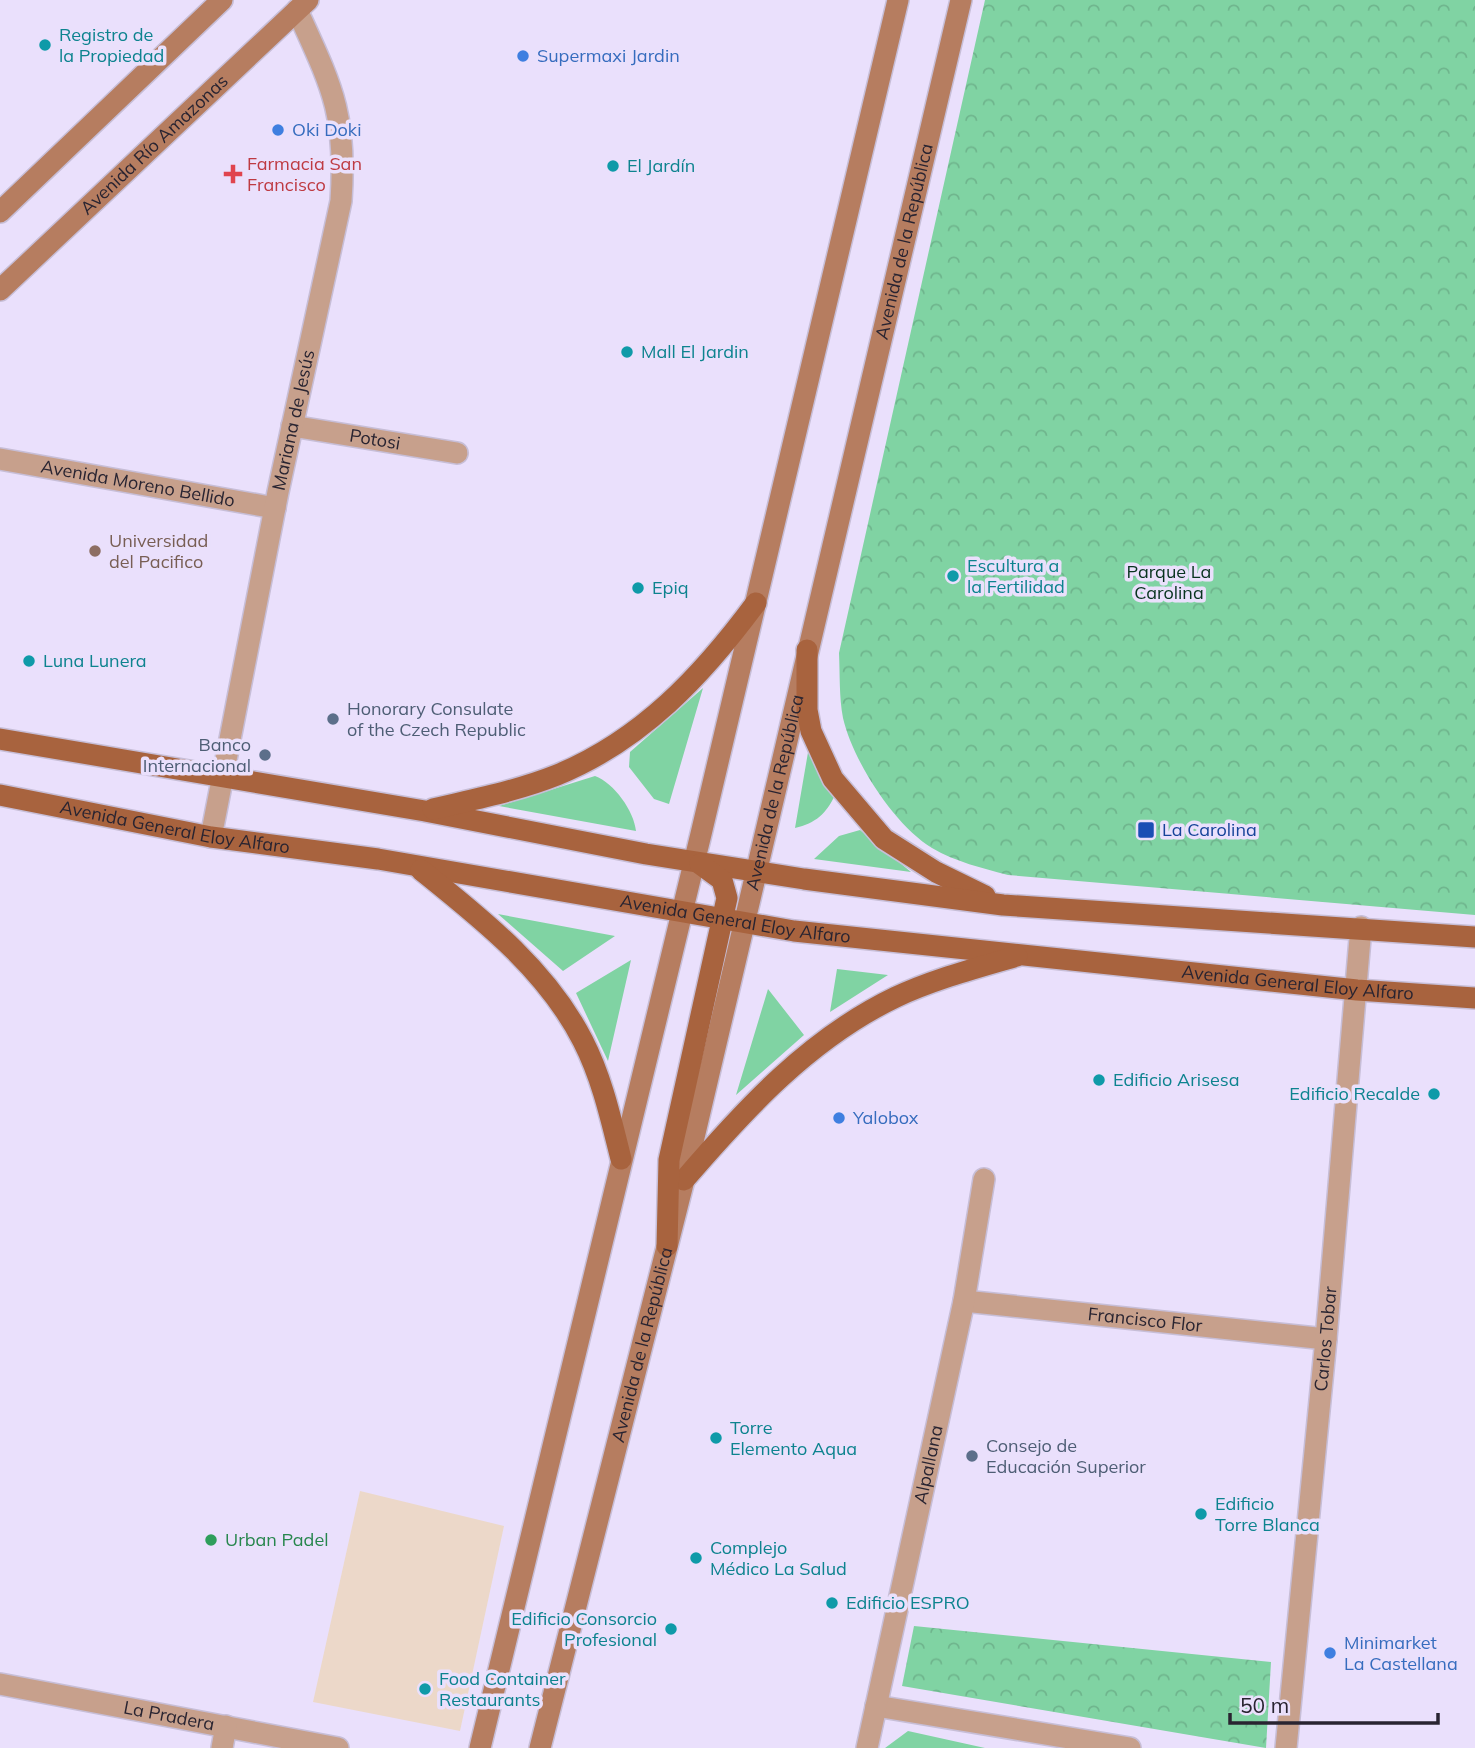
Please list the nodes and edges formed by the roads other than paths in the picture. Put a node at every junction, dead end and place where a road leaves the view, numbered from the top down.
1 (222, 0) edge
2 (898, 0) edge
3 (961, 0) edge
4 (299, 3) edge
5 (0, 212) edge
6 (0, 290) edge
7 (292, 426) junction
8 (457, 453) dead end
9 (0, 459) edge
10 (275, 508) junction
11 (755, 603) junction
12 (807, 650) junction
13 (0, 739) edge
14 (221, 779) junction
15 (0, 795) edge
16 (425, 811) junction
17 (211, 837) junction
18 (695, 862) junction
19 (420, 869) junction
20 (755, 871) junction
21 (1003, 905) junction
22 (682, 913) junction
23 (734, 921) junction
24 (1361, 927) junction
25 (1475, 937) edge
26 (1025, 953) junction
27 (1357, 990) junction
28 (1475, 998) edge
29 (621, 1159) junction
30 (984, 1179) dead end
31 (684, 1180) junction
32 (667, 1246) junction
33 (964, 1301) junction
34 (1326, 1339) junction
35 (0, 1684) edge
36 (876, 1706) junction
37 (226, 1726) junction
38 (1071, 1743) edge
39 (222, 1748) edge
40 (338, 1748) edge
41 (480, 1748) edge
42 (540, 1748) edge
43 (867, 1748) edge
44 (1130, 1748) edge
45 (1286, 1748) edge

1 - 5 main road
2 - 11 main road
3 - 12 main road, Avenida de la República
4 - 6 main road, Avenida Río Amazonas
4 - 7 street, Mariana de Jesús
7 - 8 street, Potosi
7 - 10 street, Mariana de Jesús
9 - 10 street, Avenida Moreno Bellido
10 - 14 street, Mariana de Jesús
11 - 16 main road
11 - 18 main road
12 - 20 main road, Avenida de la República
12 - 21 main road
13 - 14 main road
14 - 16 main road
14 - 17 street, Mariana de Jesús
15 - 17 main road, Avenida General Eloy Alfaro
16 - 18 main road
17 - 19 main road, Avenida General Eloy Alfaro
18 - 20 main road
18 - 22 main road
18 - 23 main road
19 - 22 main road, Avenida General Eloy Alfaro
19 - 29 main road
20 - 21 main road
20 - 23 main road, Avenida de la República
21 - 24 main road
22 - 23 main road, Avenida General Eloy Alfaro
22 - 29 main road
23 - 26 main road, Avenida General Eloy Alfaro
23 - 31 main road, Avenida de la República
23 - 32 main road
24 - 25 main road
24 - 27 street, Carlos Tobar
26 - 27 main road, Avenida General Eloy Alfaro
26 - 31 main road
27 - 28 main road, Avenida General Eloy Alfaro
27 - 34 street, Carlos Tobar
29 - 41 main road
30 - 33 street, Alpallana
31 - 32 main road, Avenida de la República
32 - 42 main road, Avenida de la República
33 - 34 street, Francisco Flor
33 - 36 street, Alpallana
34 - 45 street, Carlos Tobar
35 - 37 street, La Pradera
36 - 38 street
36 - 43 street, Alpallana
37 - 39 street
37 - 40 street, La Pradera
38 - 44 street

